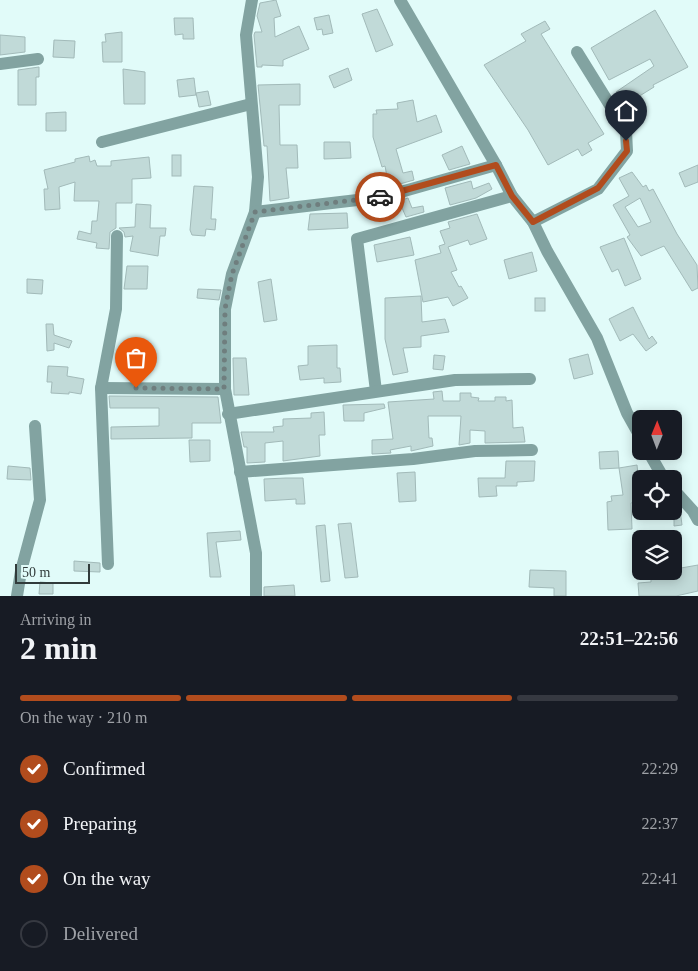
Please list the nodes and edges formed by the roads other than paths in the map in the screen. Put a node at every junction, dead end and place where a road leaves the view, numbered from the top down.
1 (252, 0) edge
2 (400, 0) edge
3 (577, 52) dead end
4 (38, 59) dead end
5 (0, 64) edge
6 (251, 104) junction
7 (102, 142) dead end
8 (496, 165) junction
9 (512, 196) junction
10 (255, 212) junction
11 (533, 222) junction
12 (118, 236) dead end
13 (530, 380) dead end
14 (101, 388) junction
15 (224, 389) junction
16 (376, 391) junction
17 (228, 414) junction
18 (632, 422) edge
19 (35, 426) dead end
20 (532, 450) dead end
21 (240, 472) junction
22 (682, 499) edge
23 (698, 520) edge
24 (108, 564) dead end
25 (17, 596) edge
26 (256, 596) edge

1 - 6 street
2 - 8 street
3 - 11 street
4 - 5 street
6 - 7 street
6 - 10 street
8 - 9 street
8 - 10 street
9 - 11 street
9 - 16 street
10 - 15 street
11 - 18 street
12 - 14 street
13 - 16 street
14 - 15 street
14 - 24 street
15 - 17 street
16 - 17 street
17 - 21 street
19 - 25 street
20 - 21 street
21 - 26 street
22 - 23 street

